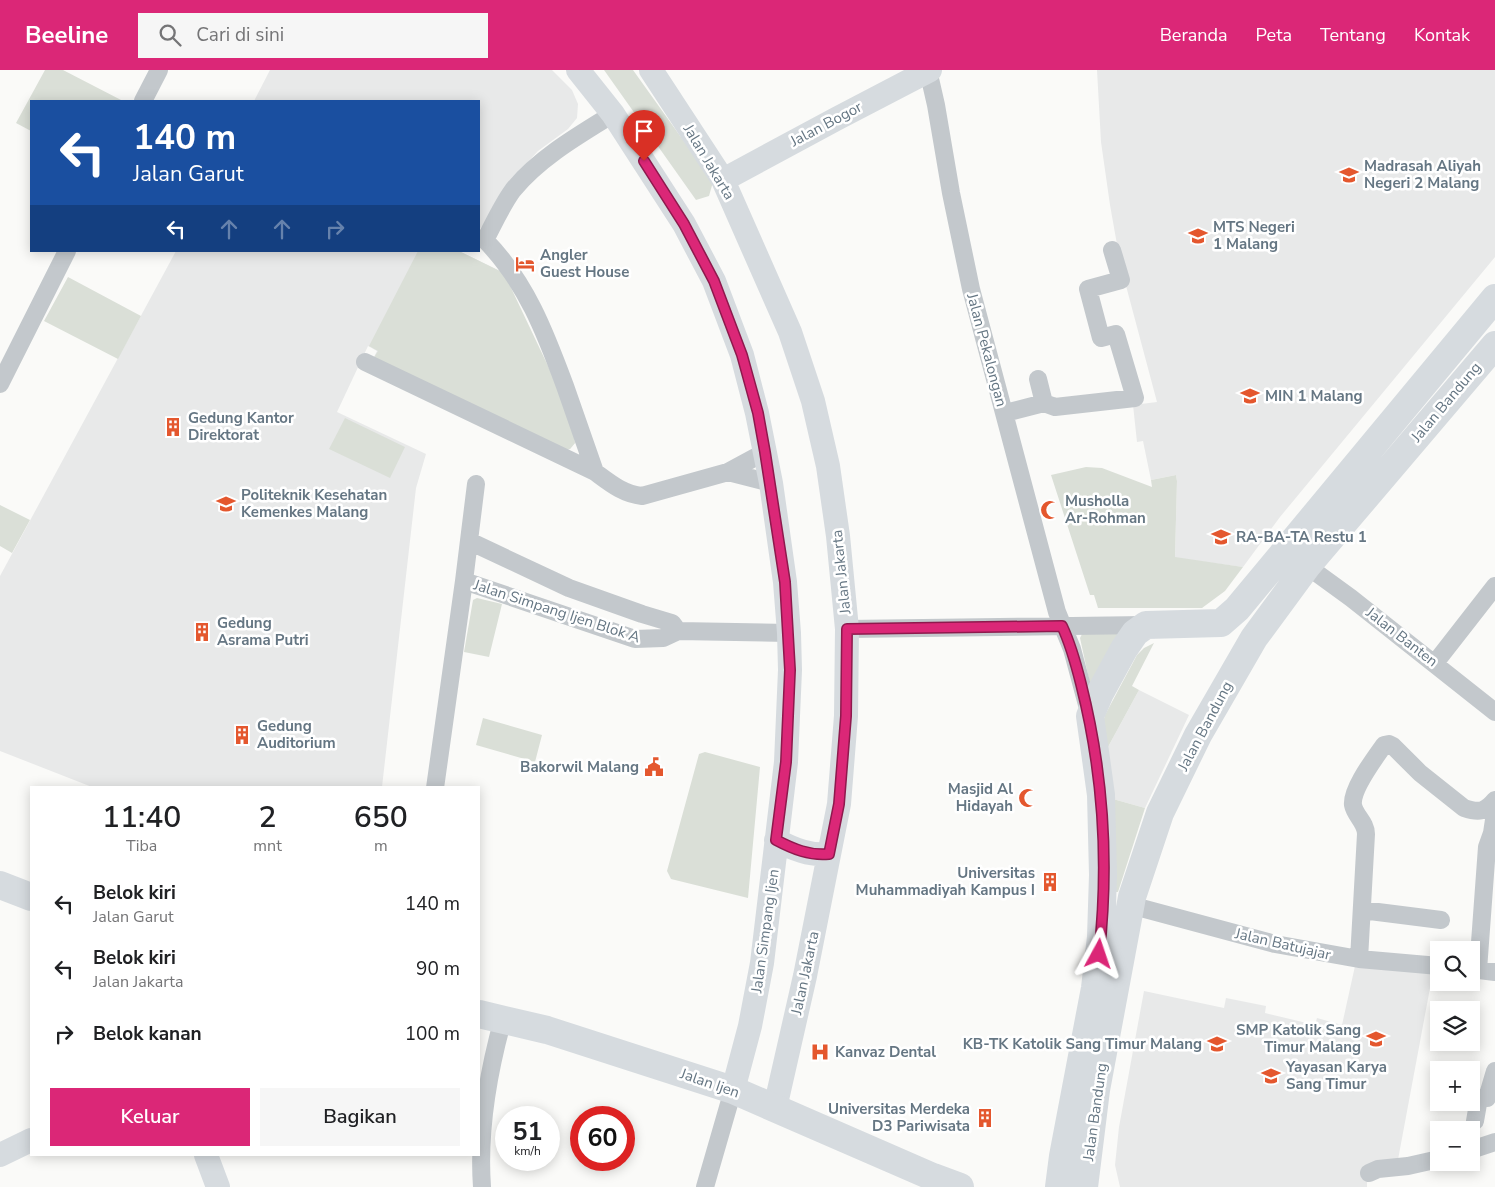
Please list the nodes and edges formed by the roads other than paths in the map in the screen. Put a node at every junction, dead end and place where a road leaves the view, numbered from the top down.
1 (159, 70) edge
2 (578, 70) edge
3 (650, 70) edge
4 (929, 70) edge
5 (144, 100) edge
6 (613, 114) junction
7 (724, 180) junction
8 (1112, 250) dead end
9 (66, 252) edge
10 (1495, 298) edge
11 (1495, 344) edge
12 (365, 362) dead end
13 (1038, 379) dead end
14 (0, 384) edge
15 (1044, 403) junction
16 (1005, 414) junction
17 (765, 452) junction
18 (595, 472) junction
19 (728, 472) junction
20 (770, 483) junction
21 (476, 484) dead end
22 (469, 541) junction
23 (1307, 566) junction
24 (464, 581) junction
25 (1495, 586) edge
26 (624, 607) junction
27 (1221, 623) junction
28 (1146, 625) junction
29 (1062, 626) junction
30 (847, 629) junction
31 (678, 631) junction
32 (617, 633) junction
33 (789, 633) junction
34 (1435, 663) junction
35 (1237, 666) junction
36 (1495, 712) edge
37 (1090, 716) junction
38 (435, 786) edge
39 (1495, 800) edge
40 (1495, 812) edge
41 (776, 840) junction
42 (1492, 841) edge
43 (829, 854) junction
44 (0, 885) edge
45 (30, 897) edge
46 (1130, 905) junction
47 (1362, 910) junction
48 (1442, 920) dead end
49 (1359, 959) junction
50 (1430, 965) edge
51 (1482, 970) edge
52 (491, 1016) edge
53 (1495, 1071) edge
54 (733, 1090) junction
55 (775, 1108) junction
56 (1475, 1121) dead end
57 (30, 1140) edge
58 (1495, 1142) edge
59 (1480, 1147) edge
60 (0, 1155) edge
61 (206, 1156) edge
62 (1063, 1156) junction
63 (1430, 1161) edge
64 (1369, 1173) dead end
65 (940, 1182) edge
66 (218, 1187) edge
67 (482, 1187) edge
68 (705, 1187) edge
69 (960, 1187) edge
70 (1043, 1187) edge
71 (1059, 1187) edge
72 (1084, 1187) edge

1 - 5 street
2 - 6 main road, Jalan Simpang Ijen
3 - 7 main road, Jalan Jakarta
4 - 7 main road, Jalan Bogor
4 - 16 street, Jalan Pekalongan
6 - 17 main road, Jalan Simpang Ijen
6 - 18 street
7 - 30 main road, Jalan Jakarta
8 - 15 street
9 - 14 street
10 - 27 main road, Jalan Bandung
11 - 23 main road, Jalan Bandung
12 - 18 street
13 - 15 street
15 - 16 street
16 - 29 street, Jalan Pekalongan
17 - 19 street
17 - 20 main road, Jalan Simpang Ijen
18 - 19 street
19 - 20 street
20 - 33 main road, Jalan Simpang Ijen
21 - 22 street
22 - 24 street
22 - 26 street, Jalan Simpang Ijen Blok A
23 - 34 street, Jalan Banten
23 - 35 main road, Jalan Bandung
24 - 32 street, Jalan Simpang Ijen Blok A
24 - 38 street
25 - 34 street
26 - 31 street, Jalan Simpang Ijen Blok A
26 - 32 street
27 - 28 main road
27 - 35 main road
28 - 29 street
28 - 37 main road
29 - 30 street
29 - 37 street, Jalan Bandung
30 - 43 main road, Jalan Jakarta
31 - 32 street, Jalan Simpang Ijen Blok A
31 - 33 street, Jalan Simpang Ijen Blok A
33 - 41 main road, Jalan Simpang Ijen
34 - 36 street, Jalan Banten
35 - 46 main road, Jalan Bandung
37 - 62 main road, Jalan Bandung
39 - 47 street
40 - 42 street
41 - 43 main road
41 - 54 main road, Jalan Simpang Ijen
42 - 51 street
43 - 55 main road, Jalan Jakarta
44 - 45 main road
46 - 49 street, Jalan Batujajar
46 - 72 main road, Jalan Bandung
47 - 48 street
47 - 49 street
49 - 50 street, Jalan Batujajar
52 - 54 main road, Jalan Ijen
52 - 67 street
53 - 56 street
54 - 55 main road, Jalan Ijen
54 - 68 street
55 - 65 main road, Jalan Ijen
57 - 60 main road
58 - 59 street
61 - 66 main road
62 - 70 main road
62 - 71 main road, Jalan Bandung
63 - 64 street
65 - 69 main road, Jalan Ijen

